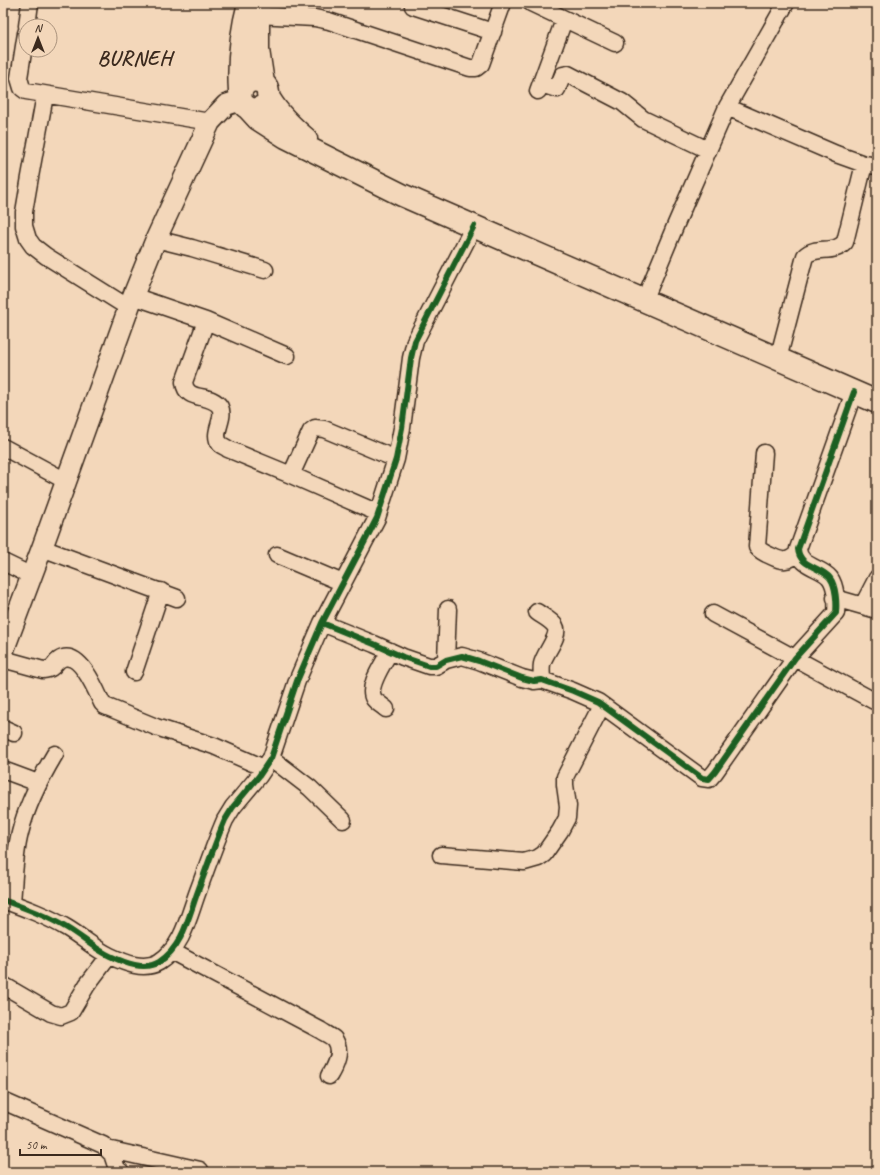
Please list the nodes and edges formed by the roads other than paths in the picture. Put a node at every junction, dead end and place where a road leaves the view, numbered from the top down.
1 (30, 3) edge
2 (503, 3) edge
3 (531, 3) edge
4 (786, 3) edge
5 (413, 6) dead end
6 (252, 10) edge
7 (28, 18) edge
8 (564, 20) junction
9 (493, 32) junction
10 (615, 44) dead end
11 (22, 58) edge
12 (266, 91) junction
13 (46, 95) junction
14 (243, 100) junction
15 (727, 107) junction
16 (210, 122) junction
17 (708, 150) junction
18 (337, 163) junction
19 (870, 165) edge
20 (474, 226) junction
21 (156, 239) junction
22 (266, 270) dead end
23 (644, 301) junction
24 (131, 302) junction
25 (206, 321) junction
26 (287, 356) dead end
27 (778, 359) junction
28 (854, 392) junction
29 (877, 402) edge
30 (3, 446) edge
31 (764, 453) dead end
32 (396, 459) junction
33 (291, 475) junction
34 (66, 481) junction
35 (378, 514) junction
36 (42, 548) junction
37 (798, 553) junction
38 (277, 555) dead end
39 (3, 562) edge
40 (32, 576) junction
41 (877, 578) edge
42 (343, 583) junction
43 (161, 591) junction
44 (177, 598) dead end
45 (835, 598) junction
46 (870, 608) edge
47 (448, 609) dead end
48 (537, 612) dead end
49 (713, 614) dead end
50 (322, 623) junction
51 (390, 651) junction
52 (3, 652) edge
53 (795, 658) junction
54 (3, 659) edge
55 (446, 660) junction
56 (134, 672) dead end
57 (542, 680) junction
58 (877, 701) edge
59 (602, 705) junction
60 (386, 709) dead end
61 (55, 754) dead end
62 (268, 763) junction
63 (3, 770) edge
64 (38, 783) junction
65 (343, 820) dead end
66 (441, 855) dead end
67 (8, 902) edge
68 (171, 951) junction
69 (109, 956) junction
70 (3, 985) edge
71 (329, 1076) dead end
72 (3, 1100) edge
73 (107, 1149) junction
74 (200, 1170) dead end
75 (120, 1172) edge

1 - 7 street
2 - 9 street
3 - 8 street
4 - 15 street
5 - 9 street
6 - 9 street
6 - 12 highway
6 - 14 highway
8 - 10 street
8 - 17 street
11 - 13 street
12 - 14 highway
12 - 18 highway
13 - 16 street
13 - 24 street
14 - 16 main road
14 - 18 highway
15 - 17 street
15 - 19 street
16 - 21 main road
17 - 23 street
18 - 20 highway
19 - 27 street
20 - 23 highway
20 - 32 street
21 - 22 street
21 - 24 main road
23 - 27 highway
24 - 25 street
24 - 34 main road
25 - 26 street
25 - 33 street
27 - 28 highway
28 - 29 highway
28 - 37 street
30 - 34 street
31 - 37 street
32 - 33 street
32 - 35 street
33 - 35 street
34 - 36 main road
35 - 42 street
36 - 40 main road
36 - 43 street
37 - 45 street
38 - 42 street
39 - 40 street
40 - 52 main road
41 - 46 street
42 - 50 street
43 - 44 street
43 - 56 street
45 - 46 street
45 - 53 street
47 - 55 street
48 - 57 street
49 - 53 street
50 - 51 street
50 - 62 street
51 - 55 street
51 - 60 street
53 - 58 street
53 - 59 street
54 - 62 street
55 - 57 street
57 - 59 street
59 - 66 street
61 - 64 street
62 - 65 street
62 - 68 street
63 - 64 street
64 - 67 street
67 - 69 street
68 - 69 street
68 - 71 street
69 - 70 street
72 - 73 street
73 - 74 street
73 - 75 street

